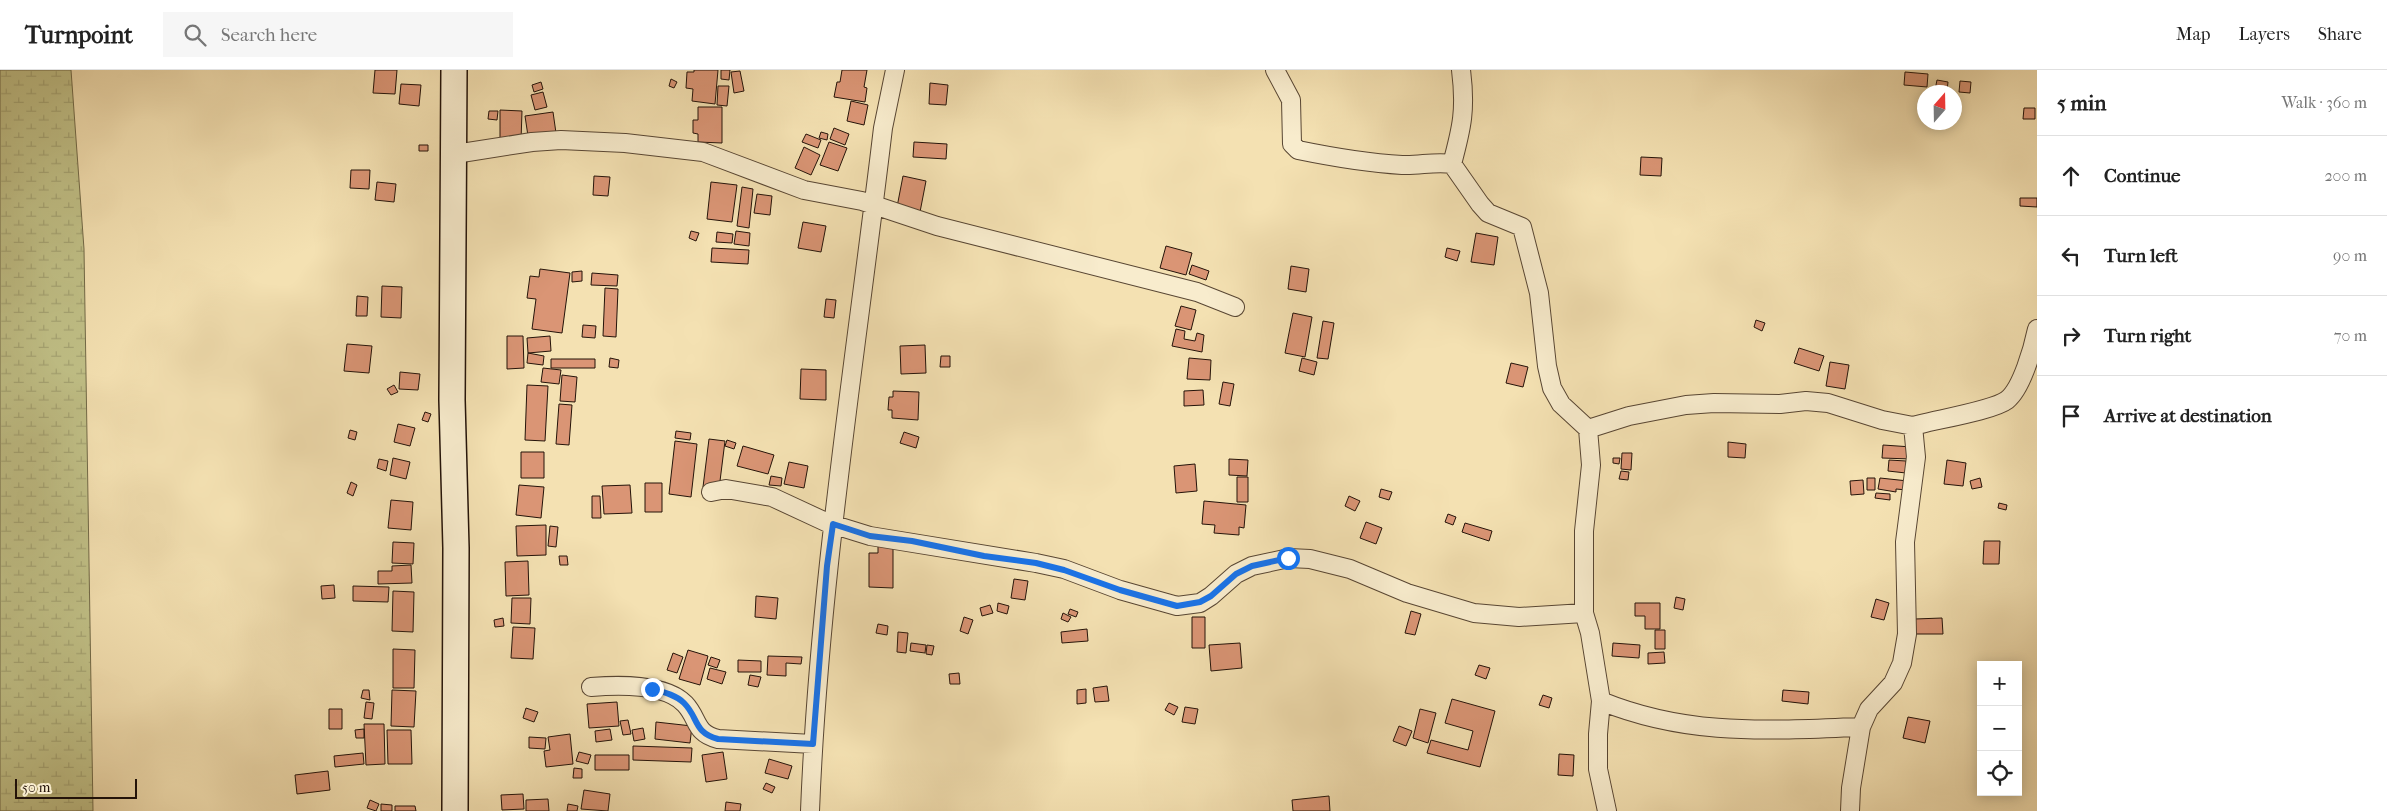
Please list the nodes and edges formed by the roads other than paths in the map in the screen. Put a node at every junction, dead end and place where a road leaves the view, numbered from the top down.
1 (454, 70) edge
2 (895, 70) edge
3 (1276, 70) edge
4 (1461, 70) edge
5 (455, 154) junction
6 (1452, 164) junction
7 (874, 206) junction
8 (1236, 308) dead end
9 (2037, 329) edge
10 (1913, 426) junction
11 (1588, 429) junction
12 (711, 492) dead end
13 (833, 524) junction
14 (1584, 613) junction
15 (591, 687) dead end
16 (1601, 701) junction
17 (1861, 727) junction
18 (813, 744) junction
19 (455, 811) edge
20 (810, 811) edge
21 (1607, 811) edge
22 (1850, 811) edge

1 - 5 main road
2 - 7 street
3 - 6 street
4 - 6 street
5 - 7 street
5 - 19 main road
6 - 11 street
7 - 8 street
7 - 13 street
9 - 10 street
10 - 11 street
10 - 17 street
11 - 14 street
12 - 13 street
13 - 14 street
13 - 18 street
14 - 16 street
15 - 18 street
16 - 17 street
16 - 21 street
17 - 22 street
18 - 20 street

